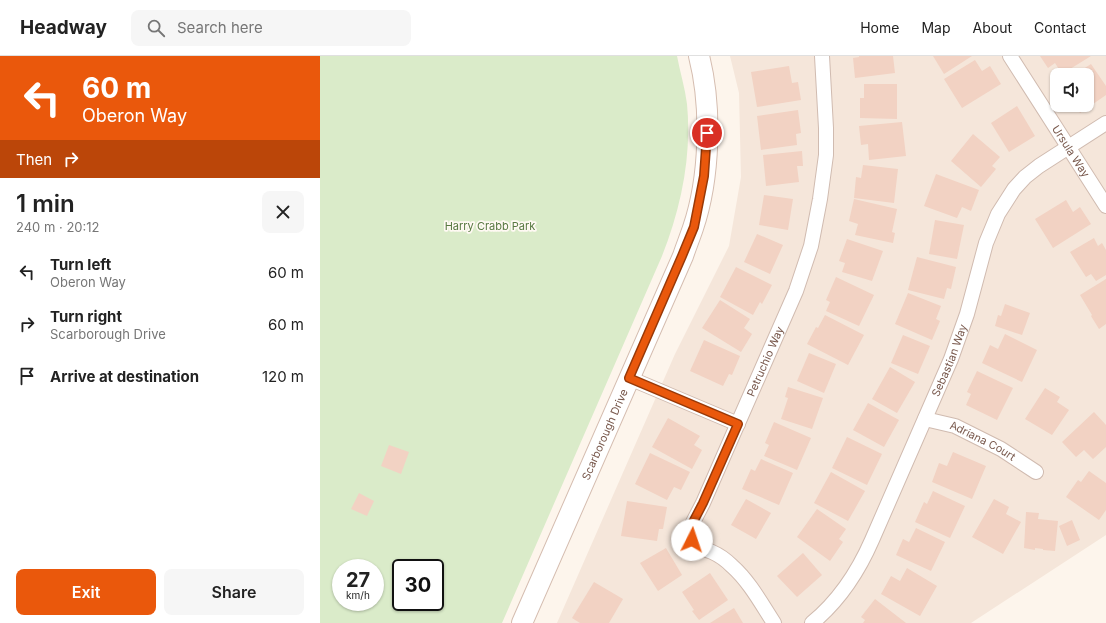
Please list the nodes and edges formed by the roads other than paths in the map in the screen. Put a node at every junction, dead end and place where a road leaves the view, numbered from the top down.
1 (699, 56) edge
2 (822, 56) edge
3 (1010, 56) edge
4 (1106, 122) edge
5 (1068, 147) junction
6 (1106, 206) edge
7 (629, 378) junction
8 (925, 419) junction
9 (738, 424) junction
10 (1036, 472) dead end
11 (522, 623) edge
12 (774, 623) edge
13 (812, 623) edge

1 - 7 street, Scarborough Drive
2 - 9 street, Petruchio Way
3 - 5 street, Ursula Way
4 - 5 street, Sebastian Way
5 - 6 street, Ursula Way
5 - 8 street, Sebastian Way
7 - 9 street
7 - 11 street, Scarborough Drive
8 - 10 street, Adriana Court
8 - 13 street, Sebastian Way
9 - 12 street, Petruchio Way

